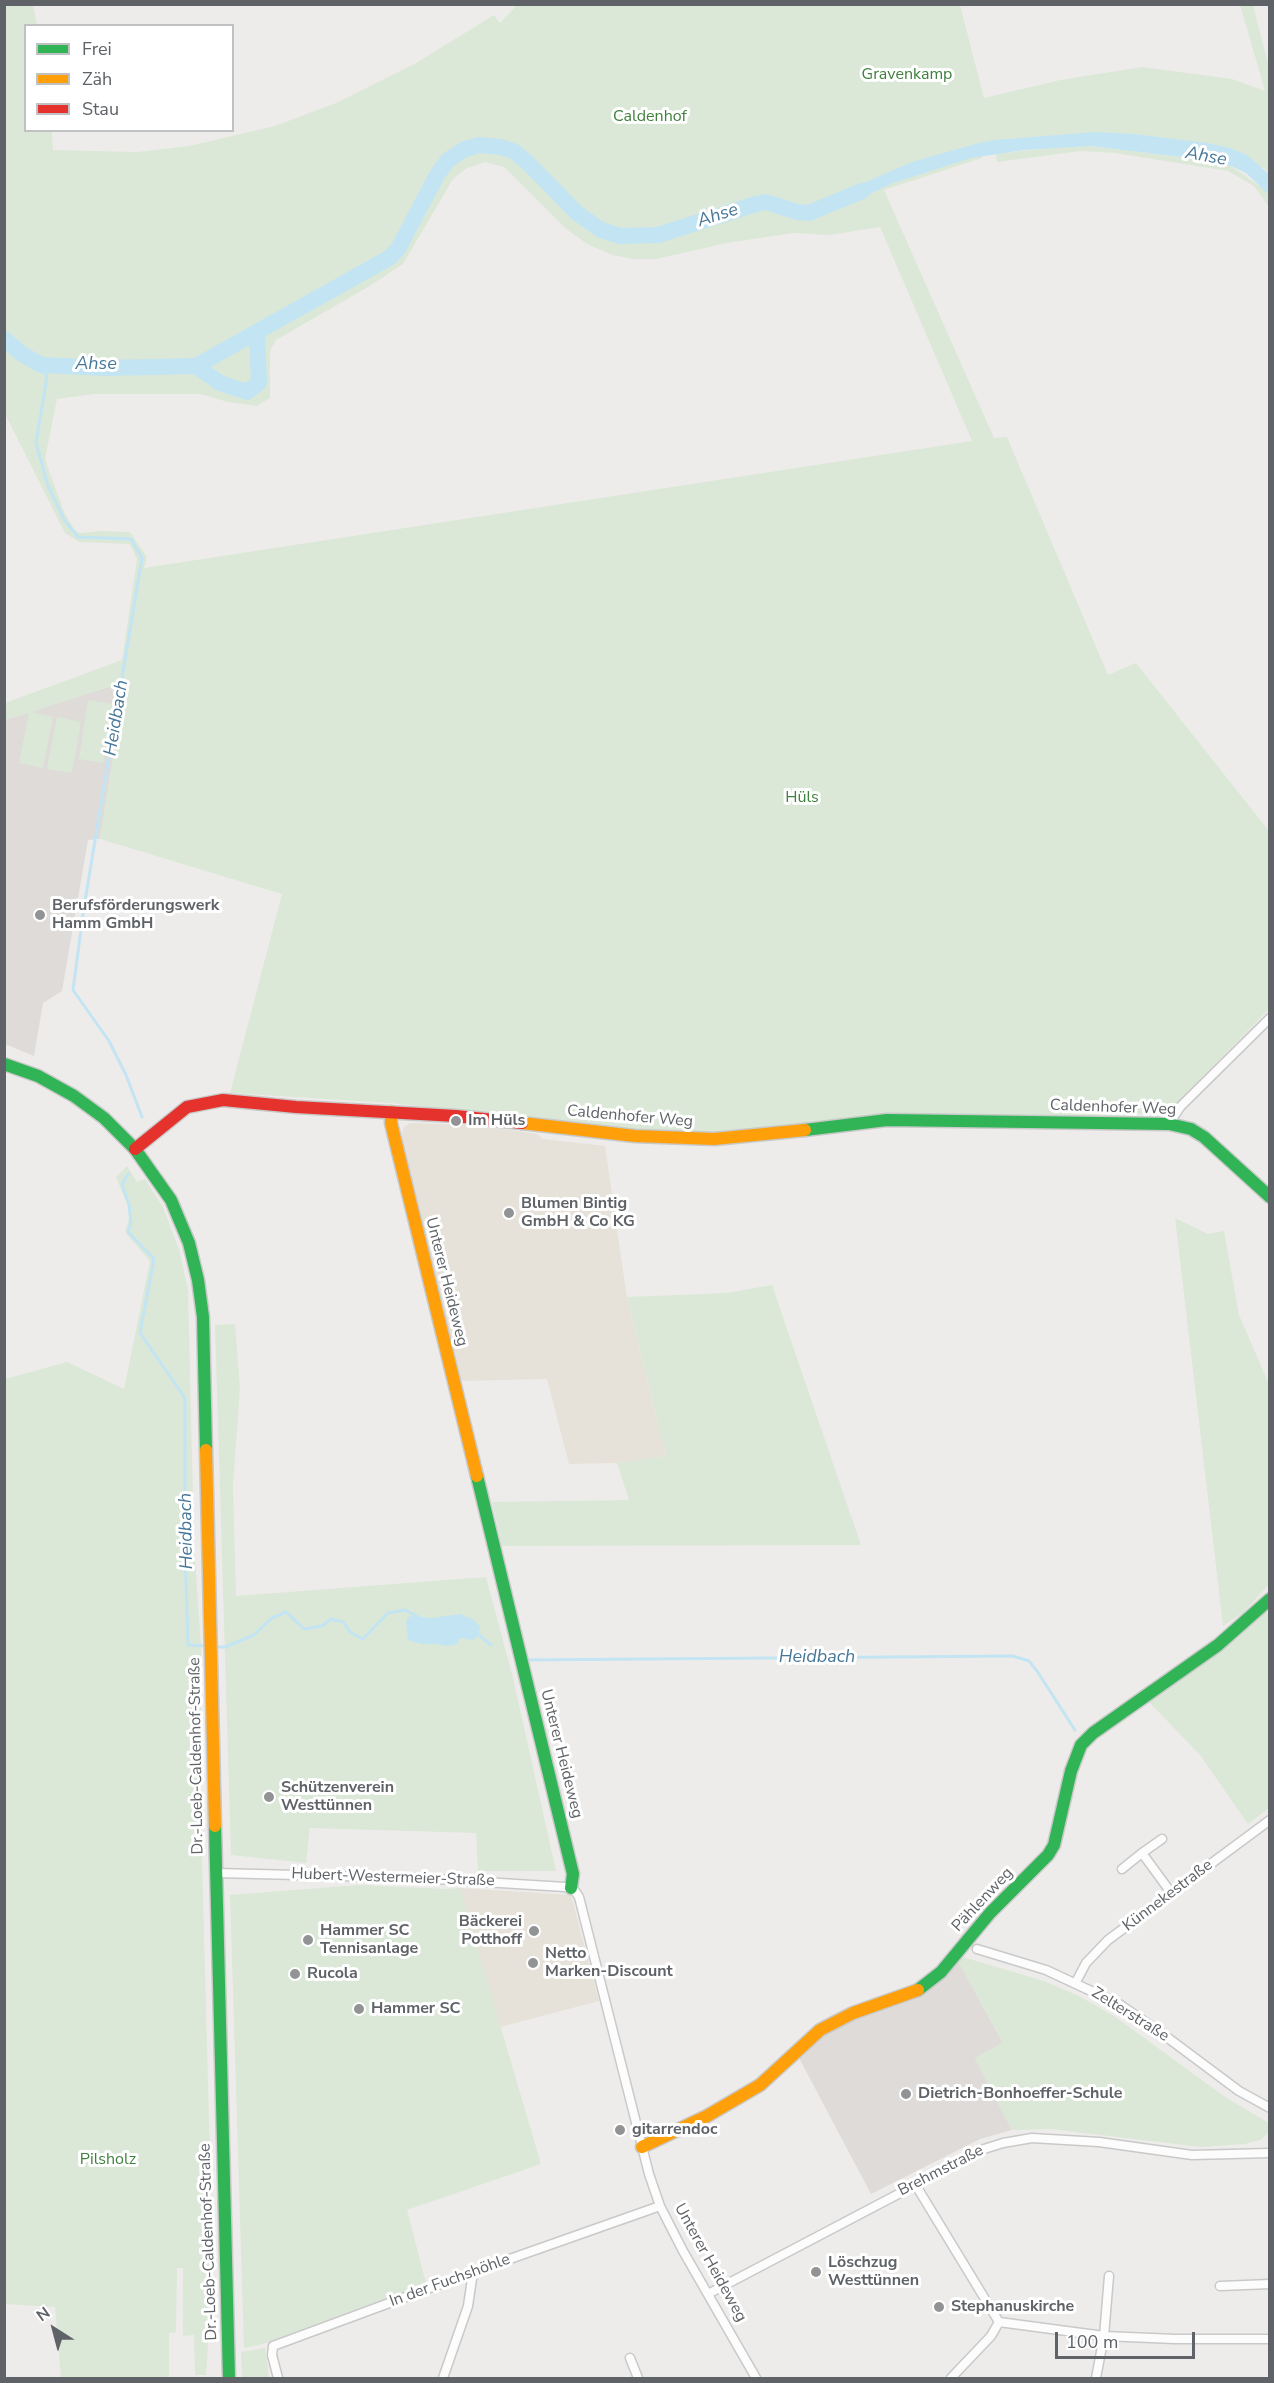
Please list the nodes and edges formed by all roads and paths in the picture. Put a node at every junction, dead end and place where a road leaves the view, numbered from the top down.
1 (1269, 1018) edge
2 (4, 1064) edge
3 (391, 1112) junction
4 (1169, 1124) junction
5 (135, 1149) junction
6 (1269, 1197) edge
7 (1269, 1599) edge
8 (1269, 1820) edge
9 (1162, 1839) dead end
10 (1143, 1853) junction
11 (1122, 1869) dead end
12 (216, 1873) junction
13 (571, 1888) junction
14 (1172, 1894) junction
15 (977, 1949) dead end
16 (1076, 1982) junction
17 (1269, 2108) edge
18 (642, 2147) junction
19 (1269, 2153) edge
20 (915, 2184) junction
21 (660, 2206) junction
22 (472, 2272) junction
23 (1109, 2276) dead end
24 (1269, 2284) edge
25 (1220, 2286) dead end
26 (708, 2294) junction
27 (999, 2322) junction
28 (1104, 2336) junction
29 (1269, 2339) edge
30 (630, 2358) dead end
31 (229, 2379) edge
32 (278, 2379) edge
33 (443, 2379) edge
34 (638, 2379) edge
35 (756, 2379) edge
36 (951, 2379) edge
37 (1096, 2379) edge

1 - 4 street
2 - 5 main road
3 - 4 main road, Caldenhofer Weg
3 - 5 main road, Caldenhofer Weg
3 - 13 main road, Unterer Heideweg
4 - 6 main road, Caldenhofer Weg
5 - 12 main road, Dr.-Loeb-Caldenhof-Straße
7 - 18 main road, Pählenweg
8 - 14 street, Künnekestraße
9 - 10 street
10 - 11 street
10 - 14 street
12 - 13 street, Hubert-Westermeier-Straße
12 - 31 main road, Dr.-Loeb-Caldenhof-Straße
13 - 18 street, Unterer Heideweg
14 - 16 street, Künnekestraße
15 - 16 street, Zelterstraße
16 - 17 street, Zelterstraße
18 - 21 street, Unterer Heideweg
19 - 20 street, Brehmstraße
20 - 26 street, Brehmstraße
20 - 27 street
21 - 22 street, In der Fuchshöhle
21 - 26 street, Unterer Heideweg
22 - 32 street, In der Fuchshöhle
22 - 33 street
23 - 28 street
24 - 25 street
26 - 35 street, Unterer Heideweg
27 - 28 street
27 - 36 street
28 - 29 street
28 - 37 street
30 - 34 street

